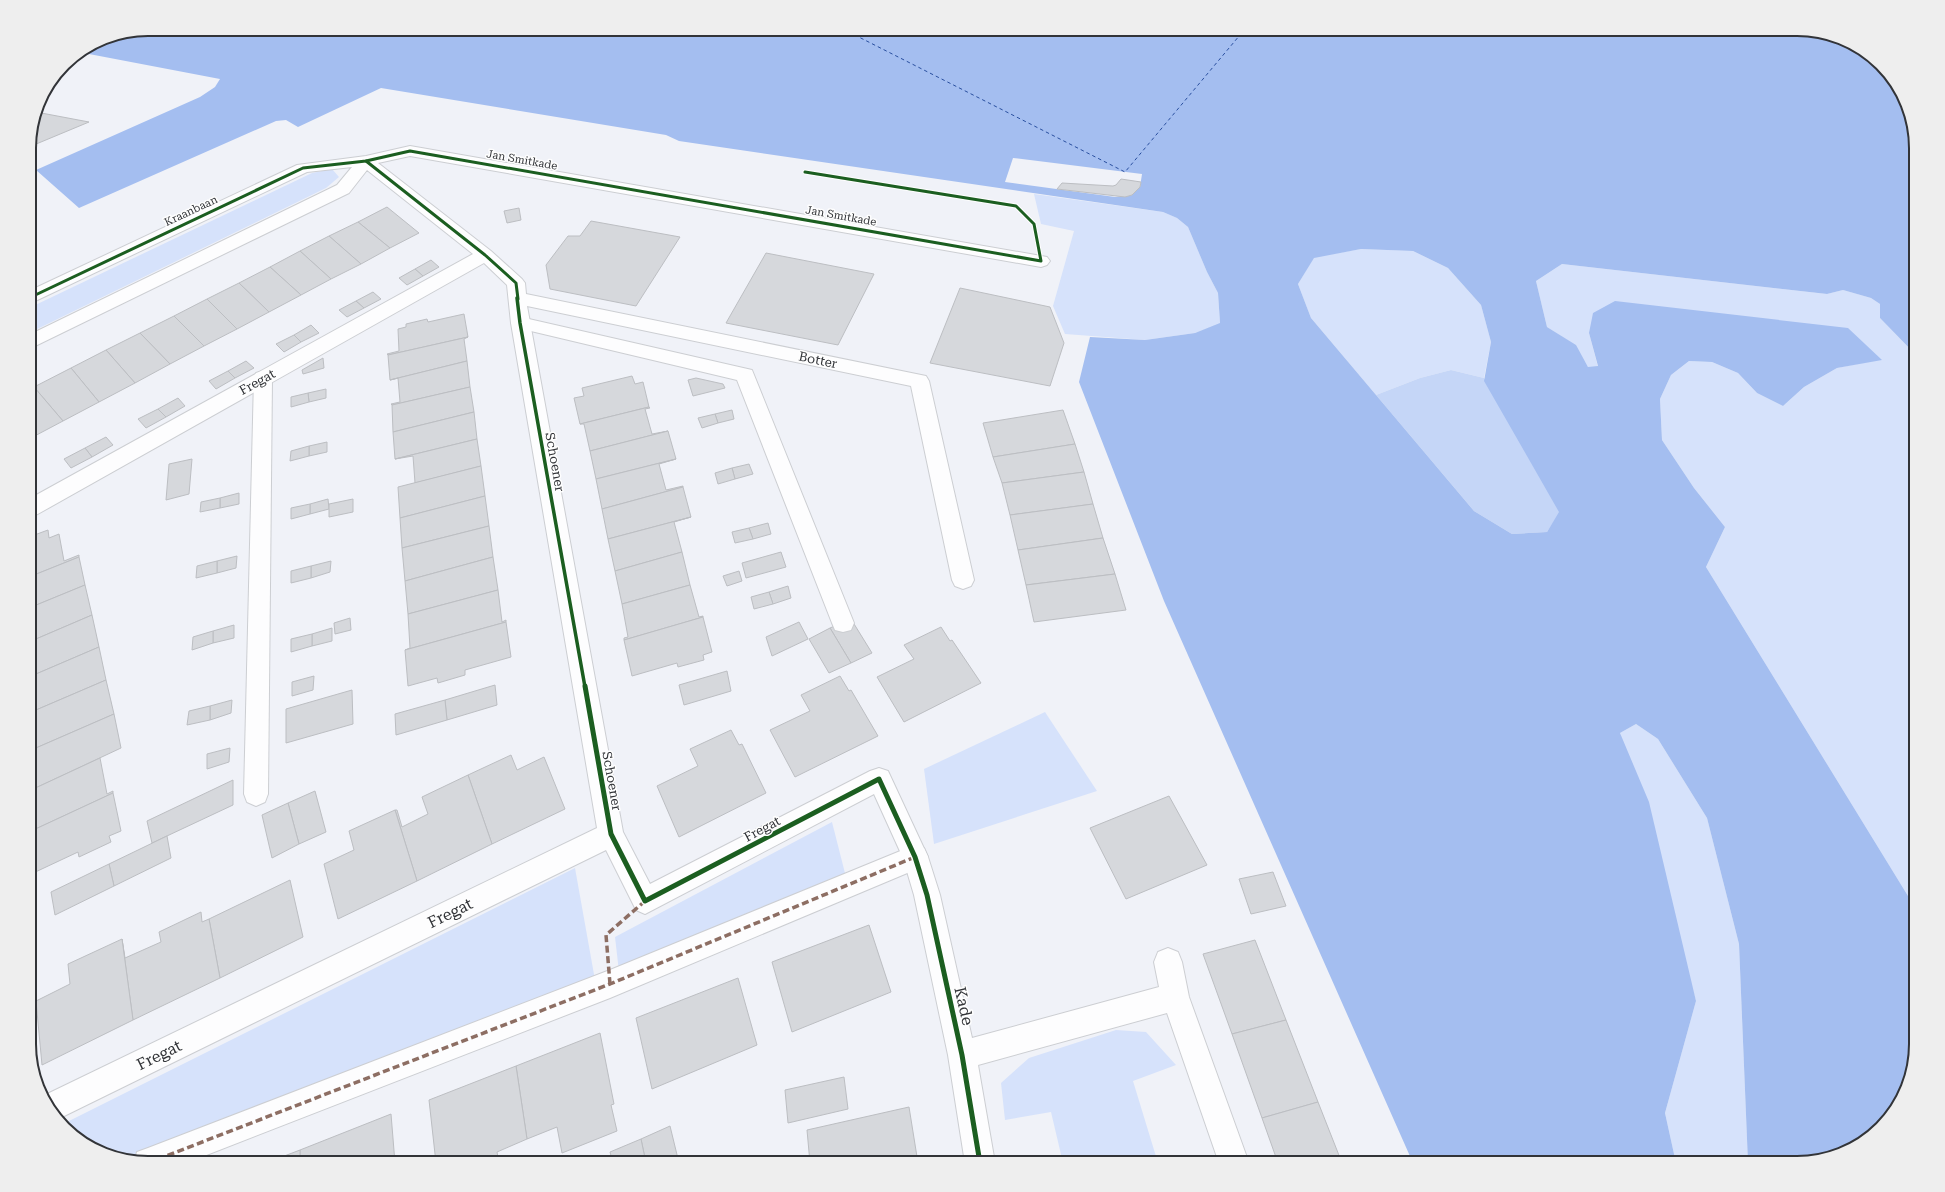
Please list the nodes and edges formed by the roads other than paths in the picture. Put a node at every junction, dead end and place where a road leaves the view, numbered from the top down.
1 (366, 161) junction
2 (484, 255) junction
3 (1041, 260) dead end
4 (36, 295) edge
5 (518, 298) junction
6 (520, 323) junction
7 (36, 340) edge
8 (263, 378) junction
9 (36, 505) edge
10 (963, 580) dead end
11 (842, 623) dead end
12 (256, 794) dead end
13 (611, 834) junction
14 (915, 857) junction
15 (1168, 962) dead end
16 (1175, 997) junction
17 (962, 1055) junction
18 (55, 1106) edge
19 (166, 1156) edge
20 (979, 1156) edge
21 (1232, 1156) edge

1 - 2 street, Schoener
1 - 3 street, Jan Smitkade
1 - 4 street, Kraanbaan
1 - 7 street
2 - 5 street, Schoener
2 - 8 street, Fregat
5 - 6 street, Schoener
5 - 10 street, Botter
6 - 11 street
6 - 13 street, Schoener
8 - 9 street, Fregat
8 - 12 street
13 - 14 street, Fregat
13 - 18 street, Fregat
14 - 17 street, Kade
14 - 19 street
15 - 16 street
16 - 17 street
16 - 21 street
17 - 20 street, Kade

